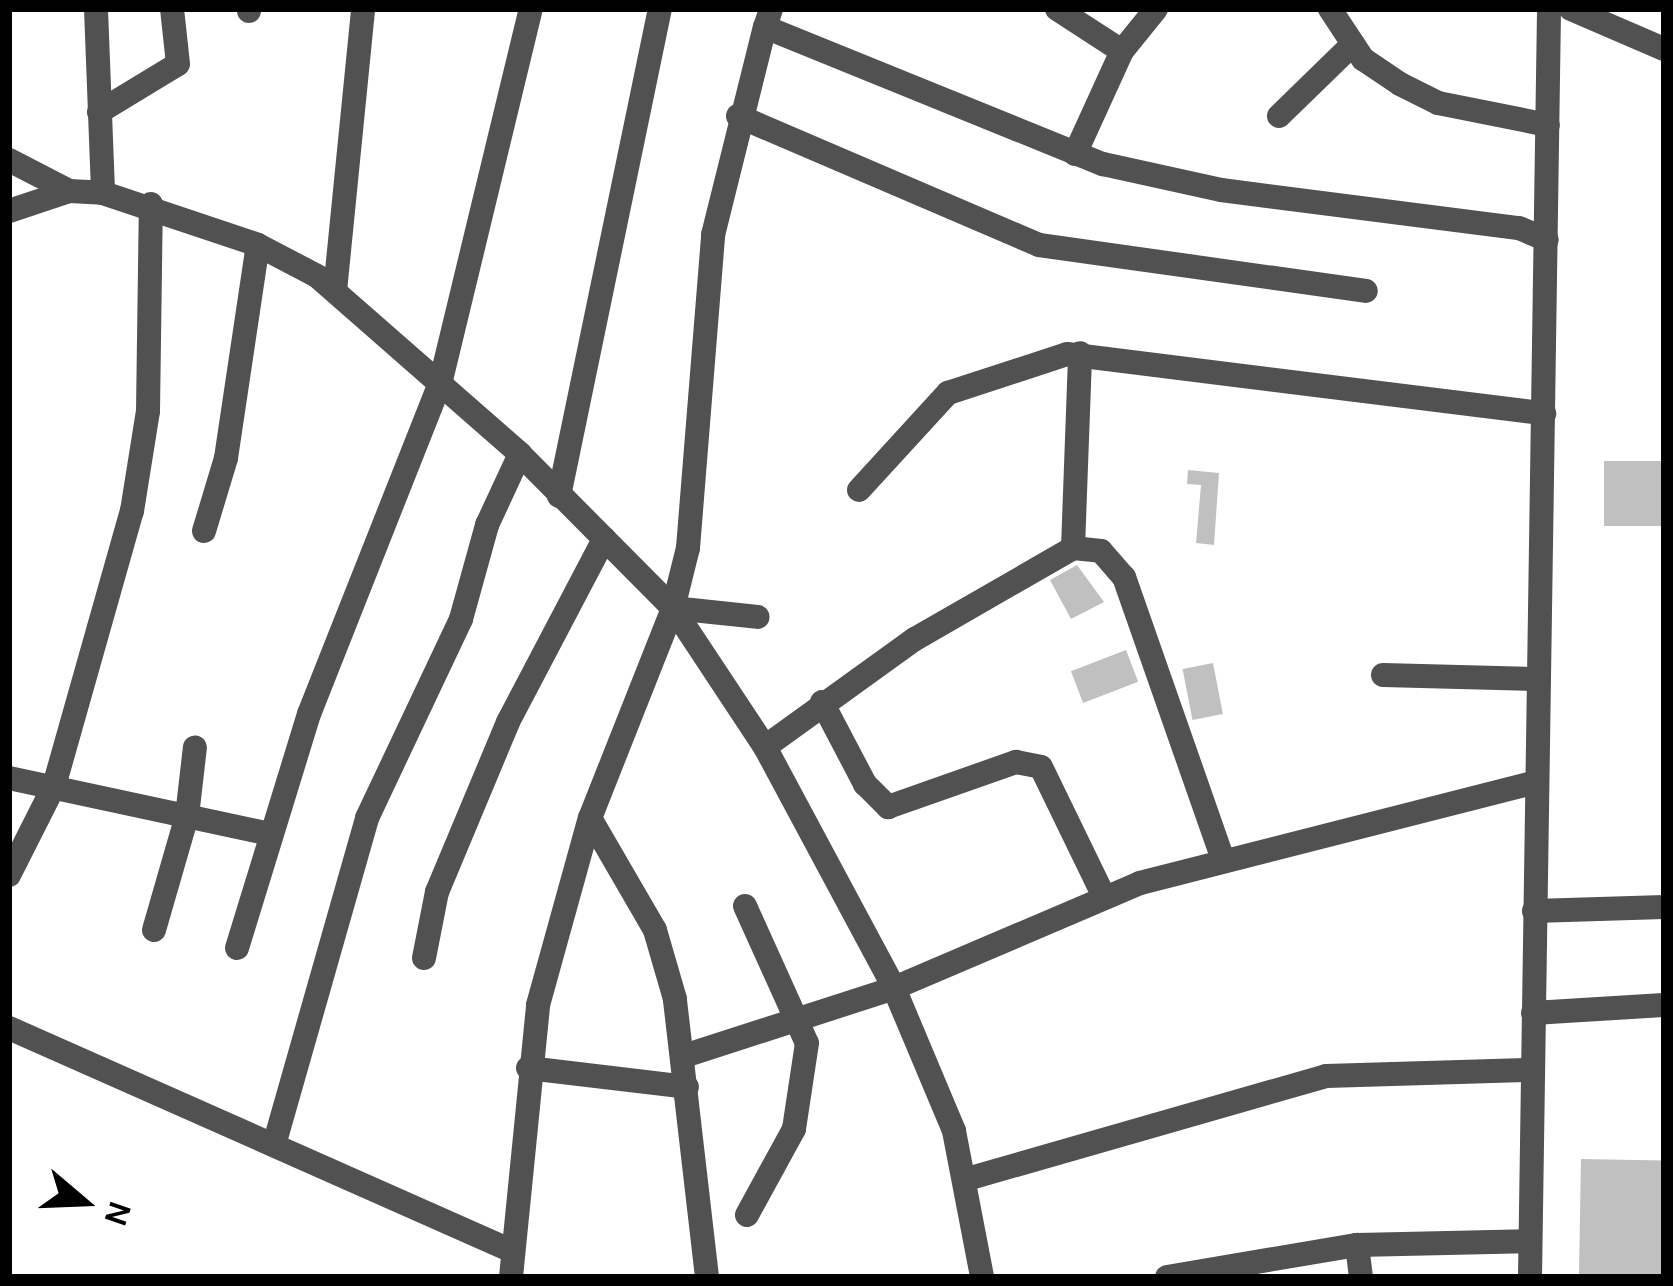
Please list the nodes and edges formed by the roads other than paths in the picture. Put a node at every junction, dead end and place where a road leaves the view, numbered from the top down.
1 (96, 9) edge
2 (172, 9) edge
3 (363, 9) edge
4 (531, 9) edge
5 (660, 9) edge
6 (1057, 9) edge
7 (1156, 9) edge
8 (1330, 9) edge
9 (1549, 9) edge
10 (1571, 9) edge
11 (768, 18) edge
12 (1353, 44) junction
13 (1664, 49) edge
14 (1122, 51) junction
15 (99, 112) junction
16 (738, 116) junction
17 (1279, 116) dead end
18 (1548, 124) junction
19 (1075, 154) junction
20 (9, 160) edge
21 (69, 191) junction
22 (103, 193) junction
23 (151, 204) junction
24 (9, 211) edge
25 (1547, 240) junction
26 (258, 244) junction
27 (335, 291) junction
28 (1366, 292) dead end
29 (1080, 353) junction
30 (441, 380) junction
31 (1544, 413) junction
32 (520, 454) junction
33 (859, 490) dead end
34 (559, 496) junction
35 (204, 531) dead end
36 (604, 539) junction
37 (1073, 548) junction
38 (673, 608) junction
39 (758, 617) dead end
40 (1383, 674) dead end
41 (1539, 679) junction
42 (822, 702) junction
43 (195, 747) dead end
44 (765, 747) junction
45 (9, 778) edge
46 (1537, 782) junction
47 (54, 786) junction
48 (187, 816) junction
49 (590, 818) junction
50 (270, 834) junction
51 (1222, 860) junction
52 (9, 875) edge
53 (1104, 897) junction
54 (745, 906) dead end
55 (1664, 907) edge
56 (1534, 911) junction
57 (154, 930) dead end
58 (237, 948) dead end
59 (424, 958) dead end
60 (894, 988) junction
61 (1664, 1005) edge
62 (1533, 1013) junction
63 (798, 1015) junction
64 (9, 1028) edge
65 (684, 1056) junction
66 (528, 1068) junction
67 (1532, 1070) junction
68 (687, 1087) junction
69 (274, 1145) junction
70 (967, 1179) junction
71 (748, 1215) dead end
72 (1530, 1241) junction
73 (1357, 1245) junction
74 (510, 1250) junction
75 (1173, 1276) edge
76 (511, 1277) edge
77 (707, 1277) edge
78 (982, 1277) edge
79 (1361, 1277) edge
80 (1530, 1277) edge

1 - 15 street
2 - 15 street
3 - 27 street
4 - 30 street
5 - 34 street
6 - 14 street
7 - 14 street
8 - 12 street
9 - 18 street
10 - 13 street
11 - 16 street
11 - 19 street
12 - 17 street
12 - 18 street
14 - 19 street
15 - 22 street
16 - 28 street
16 - 38 street
18 - 25 street
19 - 25 street
20 - 21 street
21 - 22 street
21 - 24 street
22 - 23 street
23 - 26 street
23 - 47 street
25 - 31 street
26 - 27 street
26 - 35 street
27 - 30 street
29 - 31 street
29 - 33 street
29 - 37 street
30 - 32 street
30 - 50 street
31 - 41 street
32 - 34 street
32 - 69 street
34 - 36 street
36 - 38 street
36 - 59 street
37 - 42 street
37 - 51 street
38 - 39 street
38 - 44 street
38 - 49 street
40 - 41 street
41 - 46 street
42 - 44 street
42 - 53 street
43 - 48 street
44 - 60 street
45 - 47 street
46 - 51 street
46 - 56 street
47 - 48 street
47 - 52 street
48 - 50 street
48 - 57 street
49 - 65 street
49 - 66 street
50 - 58 street
51 - 53 street
53 - 60 street
54 - 63 street
55 - 56 street
56 - 62 street
60 - 63 street
60 - 70 street
61 - 62 street
62 - 67 street
63 - 65 street
63 - 71 street
64 - 69 street
65 - 68 street
66 - 68 street
66 - 74 street
67 - 70 street
67 - 72 street
68 - 77 street
69 - 74 street
70 - 78 street
72 - 73 street
72 - 80 street
73 - 75 street
73 - 79 street
74 - 76 street

